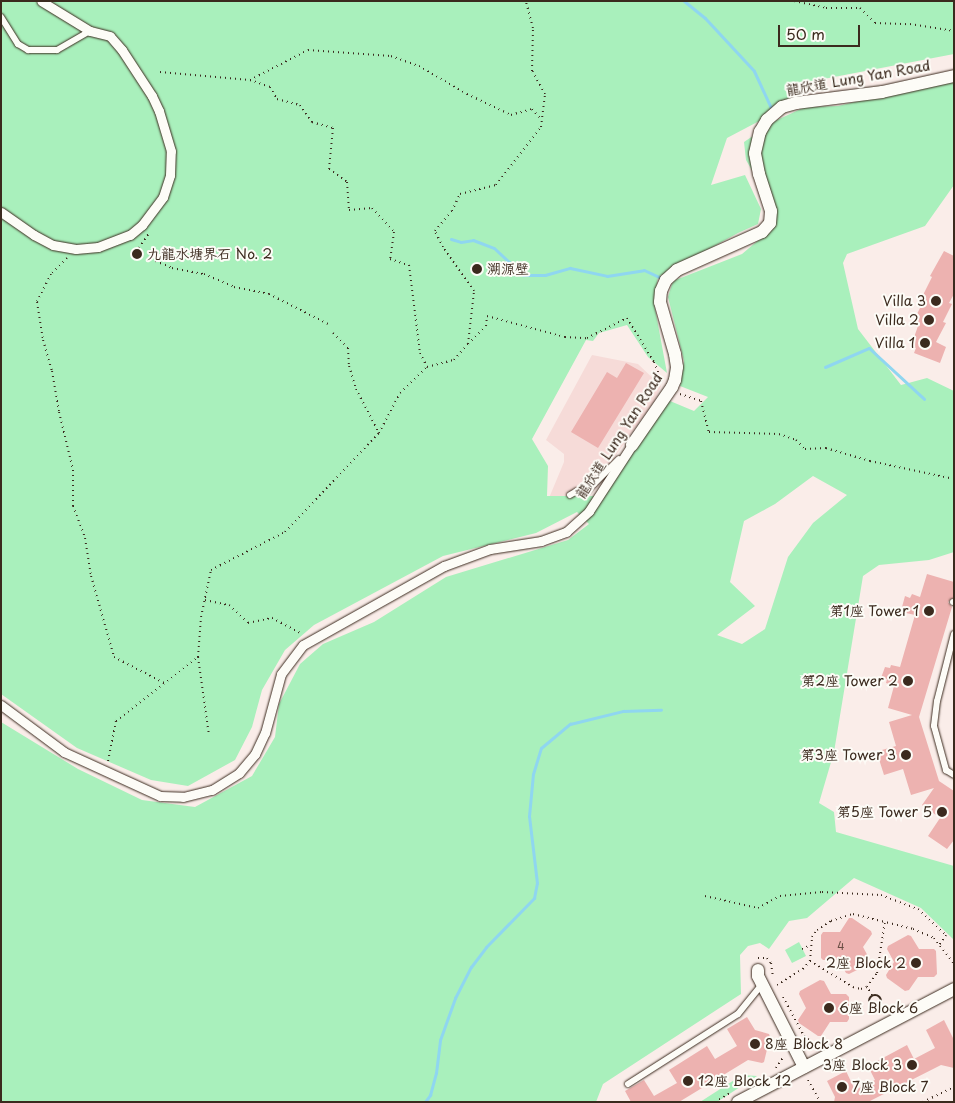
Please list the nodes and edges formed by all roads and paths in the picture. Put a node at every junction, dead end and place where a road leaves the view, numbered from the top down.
1 (41, 1) edge
2 (526, 1) edge
3 (794, 1) edge
4 (1, 17) edge
5 (90, 31) junction
6 (954, 31) edge
7 (160, 72) dead end
8 (954, 76) edge
9 (250, 80) junction
10 (540, 118) junction
11 (1, 212) edge
12 (76, 249) junction
13 (151, 259) dead end
14 (328, 324) dead end
15 (333, 333) dead end
16 (468, 344) junction
17 (427, 366) junction
18 (676, 390) junction
19 (379, 433) junction
20 (632, 446) junction
21 (954, 479) edge
22 (570, 495) dead end
23 (204, 600) junction
24 (954, 634) edge
25 (311, 640) junction
26 (198, 657) junction
27 (166, 684) junction
28 (1, 705) edge
29 (209, 736) dead end
30 (106, 772) junction
31 (954, 776) edge
32 (705, 896) dead end
33 (885, 921) junction
34 (811, 945) junction
35 (939, 945) junction
36 (802, 949) dead end
37 (810, 961) junction
38 (954, 964) edge
39 (756, 965) joint
40 (762, 984) junction
41 (867, 987) junction
42 (954, 989) edge
43 (781, 994) dead end
44 (872, 995) junction
45 (878, 1006) junction
46 (880, 1011) dead end
47 (830, 1044) dead end
48 (785, 1051) dead end
49 (772, 1070) dead end
50 (805, 1071) junction
51 (628, 1084) dead end
52 (954, 1087) edge
53 (738, 1096) edge
54 (715, 1102) edge
55 (820, 1102) edge
56 (923, 1102) edge

1 - 5 street
2 - 10 path
3 - 6 path
4 - 5 lane
5 - 12 street
7 - 9 path
8 - 18 street, 龍欣道 Lung Yan Road
9 - 10 path
9 - 17 path
10 - 16 path
11 - 12 street
12 - 27 path
13 - 14 path
15 - 19 path
16 - 17 path
16 - 18 path
17 - 19 path
18 - 20 street, 龍欣道 Lung Yan Road
18 - 21 path
19 - 23 path
20 - 22 lane
20 - 25 street, 龍欣道 Lung Yan Road
23 - 25 path
23 - 26 path
24 - 31 lane
25 - 30 street, 龍欣道 Lung Yan Road
26 - 27 path
26 - 29 path
27 - 30 path
28 - 30 street, 龍欣道 Lung Yan Road
32 - 35 path
33 - 34 path
33 - 35 path
33 - 41 path
34 - 36 path
34 - 37 path
35 - 38 path
37 - 39 path
37 - 41 path
39 - 40 street
40 - 50 street
40 - 51 lane
41 - 44 path
42 - 50 street
43 - 47 path
44 - 45 path
44 - 45 path
45 - 46 path
48 - 49 path
50 - 53 street
50 - 55 path
52 - 56 path
53 - 54 path

